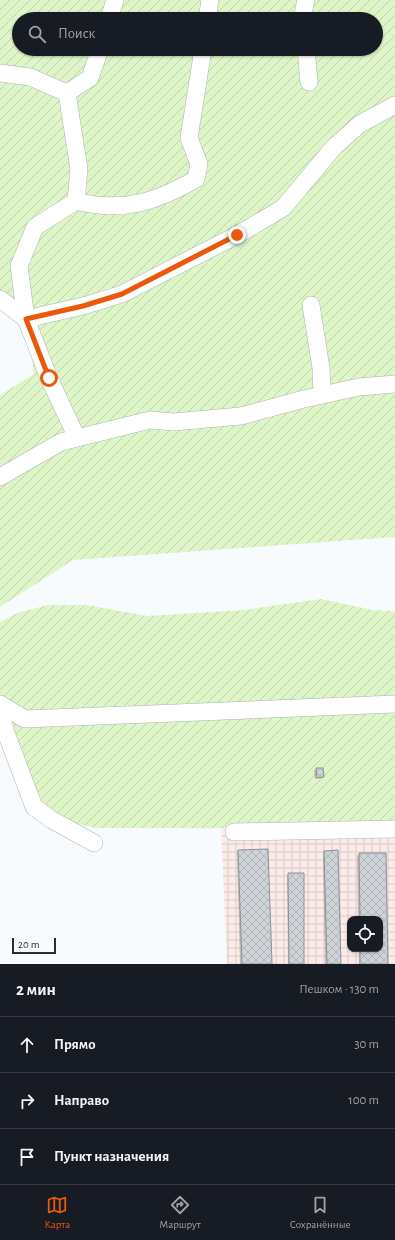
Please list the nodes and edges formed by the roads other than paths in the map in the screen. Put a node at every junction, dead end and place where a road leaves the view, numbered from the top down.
1 (115, 0) edge
2 (210, 0) edge
3 (306, 0) edge
4 (112, 12) edge
5 (208, 12) edge
6 (303, 12) edge
7 (98, 56) edge
8 (202, 56) edge
9 (307, 56) edge
10 (0, 73) edge
11 (309, 82) dead end
12 (67, 93) junction
13 (395, 105) edge
14 (76, 201) junction
15 (0, 299) edge
16 (311, 305) dead end
17 (26, 319) junction
18 (395, 384) edge
19 (322, 395) junction
20 (77, 438) junction
21 (0, 477) edge
22 (0, 704) edge
23 (395, 704) edge
24 (0, 710) edge
25 (395, 829) edge
26 (234, 832) dead end
27 (94, 844) dead end

1 - 4 lane
2 - 5 lane
3 - 6 lane
7 - 12 lane
8 - 14 lane
9 - 11 lane
10 - 12 lane
12 - 14 lane
13 - 17 lane
14 - 17 lane
15 - 17 lane
16 - 19 lane
17 - 20 lane
18 - 19 lane
19 - 20 lane
20 - 21 lane
22 - 23 lane
24 - 27 lane
25 - 26 lane

